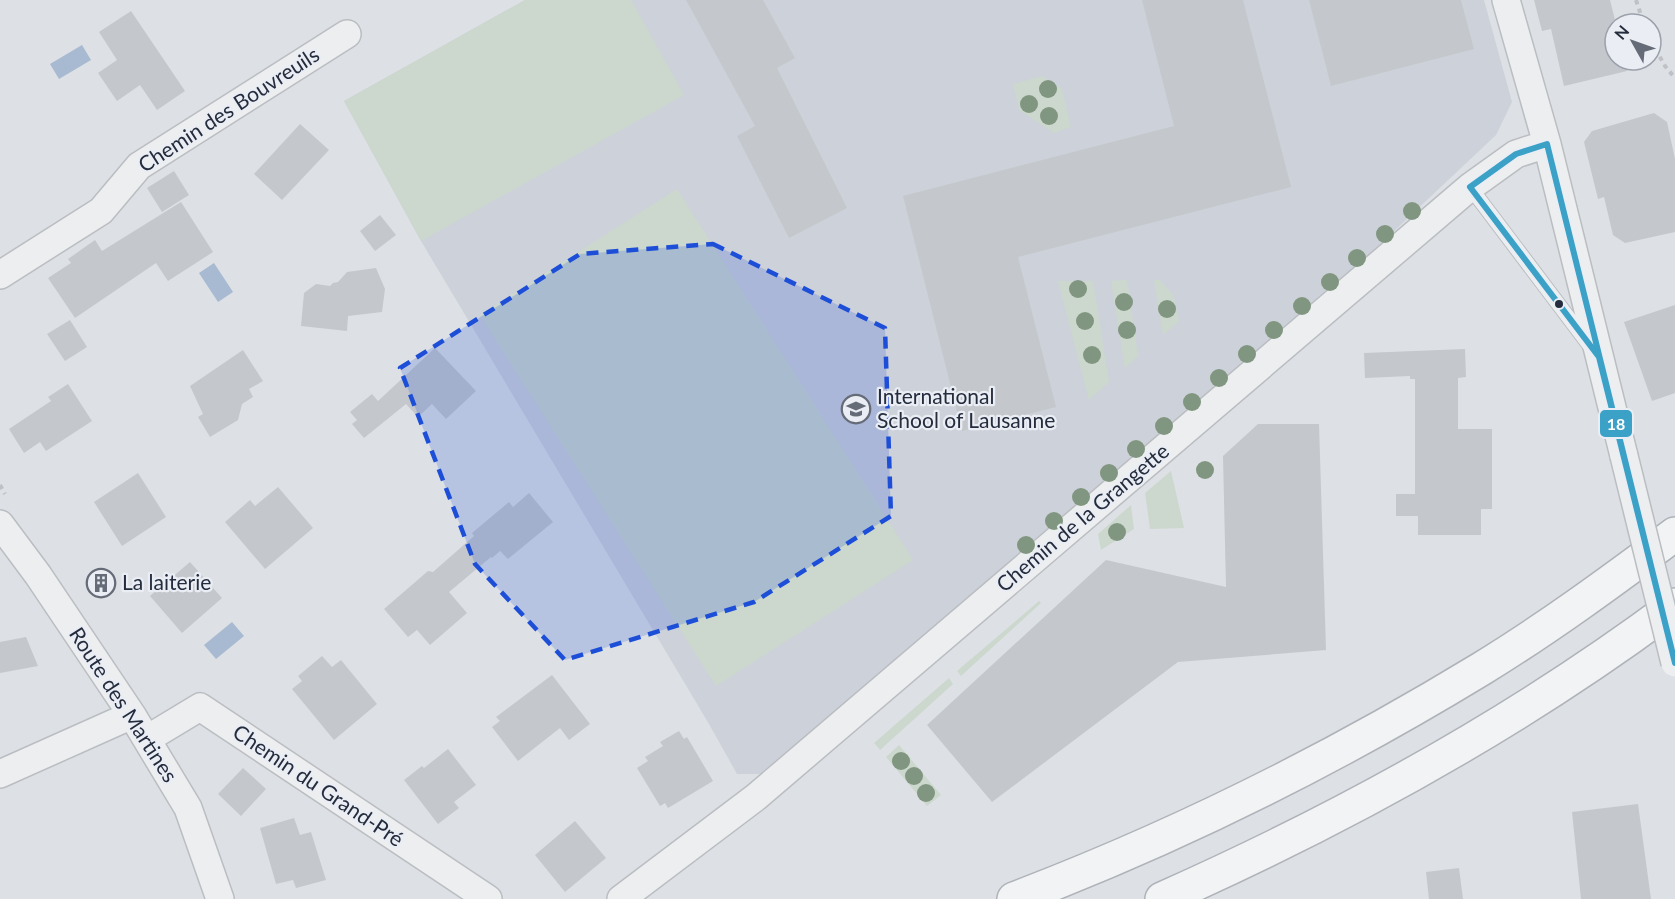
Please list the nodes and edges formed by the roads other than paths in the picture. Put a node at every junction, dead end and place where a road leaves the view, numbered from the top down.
1 (1506, 0) edge
2 (346, 34) dead end
3 (1547, 144) junction
4 (1470, 187) junction
5 (0, 275) edge
6 (1599, 357) junction
7 (0, 524) edge
8 (1675, 534) edge
9 (1675, 605) edge
10 (1675, 663) edge
11 (132, 715) junction
12 (147, 739) junction
13 (0, 774) edge
14 (220, 899) edge
15 (488, 899) edge
16 (621, 899) edge
17 (1014, 899) edge
18 (1162, 899) edge

1 - 3 street
2 - 5 street, Chemin des Bouvreuils
3 - 4 street, Chemin de la Grangette
3 - 6 street
4 - 6 lane
4 - 16 street, Chemin de la Grangette
6 - 10 street, bridge
7 - 11 street, Route des Martines
8 - 17 highway
9 - 18 highway
11 - 12 street, Route des Martines
11 - 13 street
12 - 14 street, Route des Martines
12 - 15 street, Chemin du Grand-Pré

